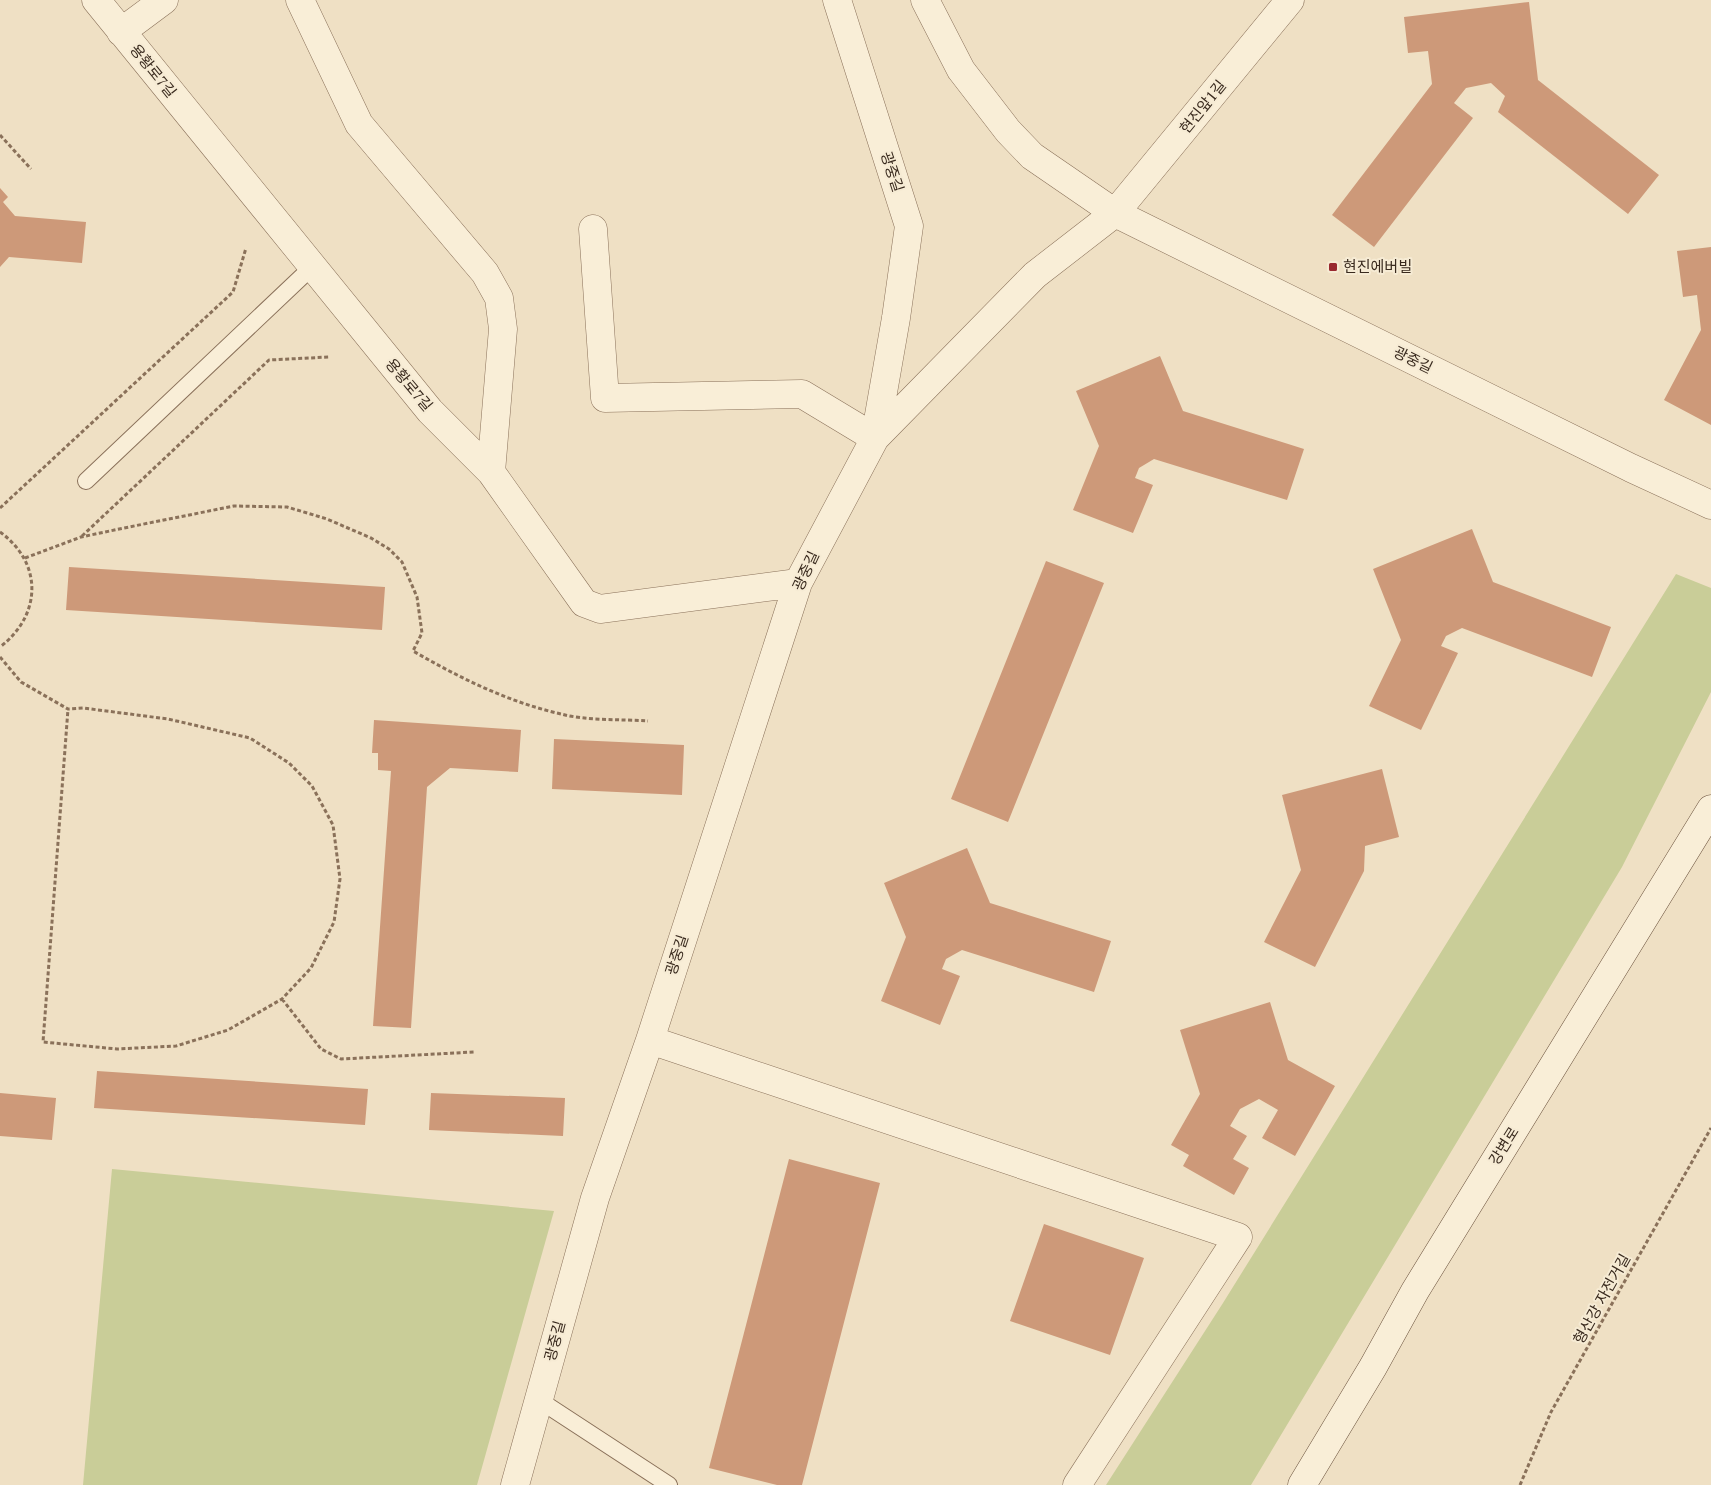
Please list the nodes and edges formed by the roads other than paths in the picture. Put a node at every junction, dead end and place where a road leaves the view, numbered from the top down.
1 (96, 0) edge
2 (164, 0) edge
3 (300, 0) edge
4 (837, 0) edge
5 (926, 0) edge
6 (1290, 0) edge
7 (121, 32) junction
8 (1116, 213) junction
9 (593, 229) dead end
10 (312, 267) junction
11 (875, 438) junction
12 (491, 472) junction
13 (86, 481) dead end
14 (1711, 505) edge
15 (798, 583) junction
16 (1711, 809) edge
17 (650, 1040) junction
18 (538, 1400) junction
19 (515, 1485) edge
20 (668, 1485) edge
21 (1077, 1485) edge
22 (1302, 1485) edge

1 - 7 street, 용황로7길
2 - 7 street
3 - 12 street
4 - 11 street, 광중길
5 - 8 street, 광중길
6 - 8 street, 현진앞1길
7 - 10 street, 용황로7길
8 - 11 street, 광중길
8 - 14 street, 광중길
9 - 11 street
10 - 12 street, 용황로7길
10 - 13 lane
11 - 15 street, 광중길
12 - 15 street, 용황로7길
15 - 17 street, 광중길
16 - 22 street, 강변로
17 - 18 street, 광중길
17 - 21 street
18 - 19 street, 광중길
18 - 20 lane

